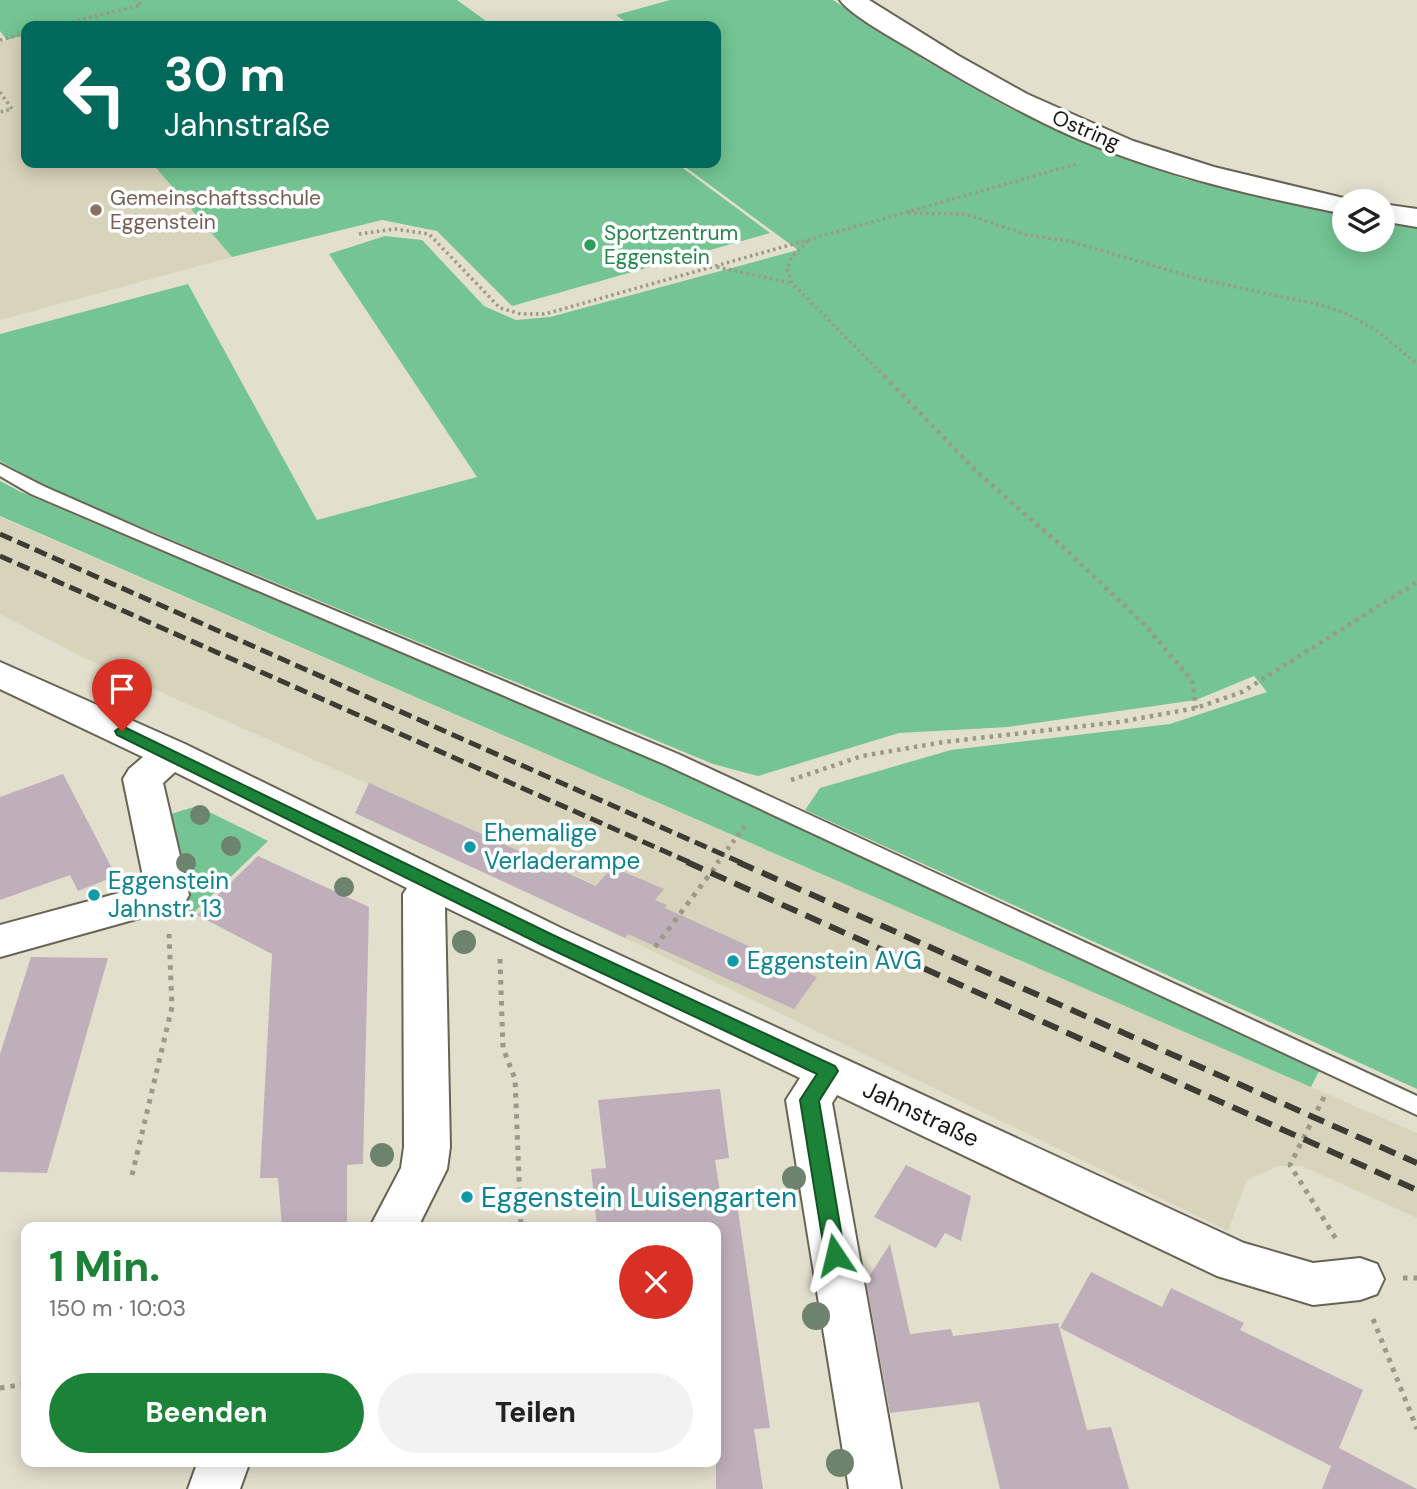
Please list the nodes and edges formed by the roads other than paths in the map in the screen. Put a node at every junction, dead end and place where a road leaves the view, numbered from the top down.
1 (852, 0) edge
2 (1332, 202) edge
3 (1395, 214) edge
4 (1417, 218) edge
5 (0, 469) edge
6 (0, 674) edge
7 (171, 754) junction
8 (432, 883) junction
9 (0, 941) edge
10 (829, 1071) junction
11 (1417, 1106) edge
12 (397, 1222) edge
13 (1360, 1279) road end
14 (222, 1467) edge
15 (214, 1489) edge
16 (875, 1489) edge

1 - 2 street, Ostring
3 - 4 street
5 - 11 lane
6 - 7 street, Jahnstraße
7 - 8 street, Jahnstraße
7 - 9 street
8 - 10 street, Jahnstraße
8 - 12 street
10 - 13 street, Jahnstraße
10 - 16 street
14 - 15 street

